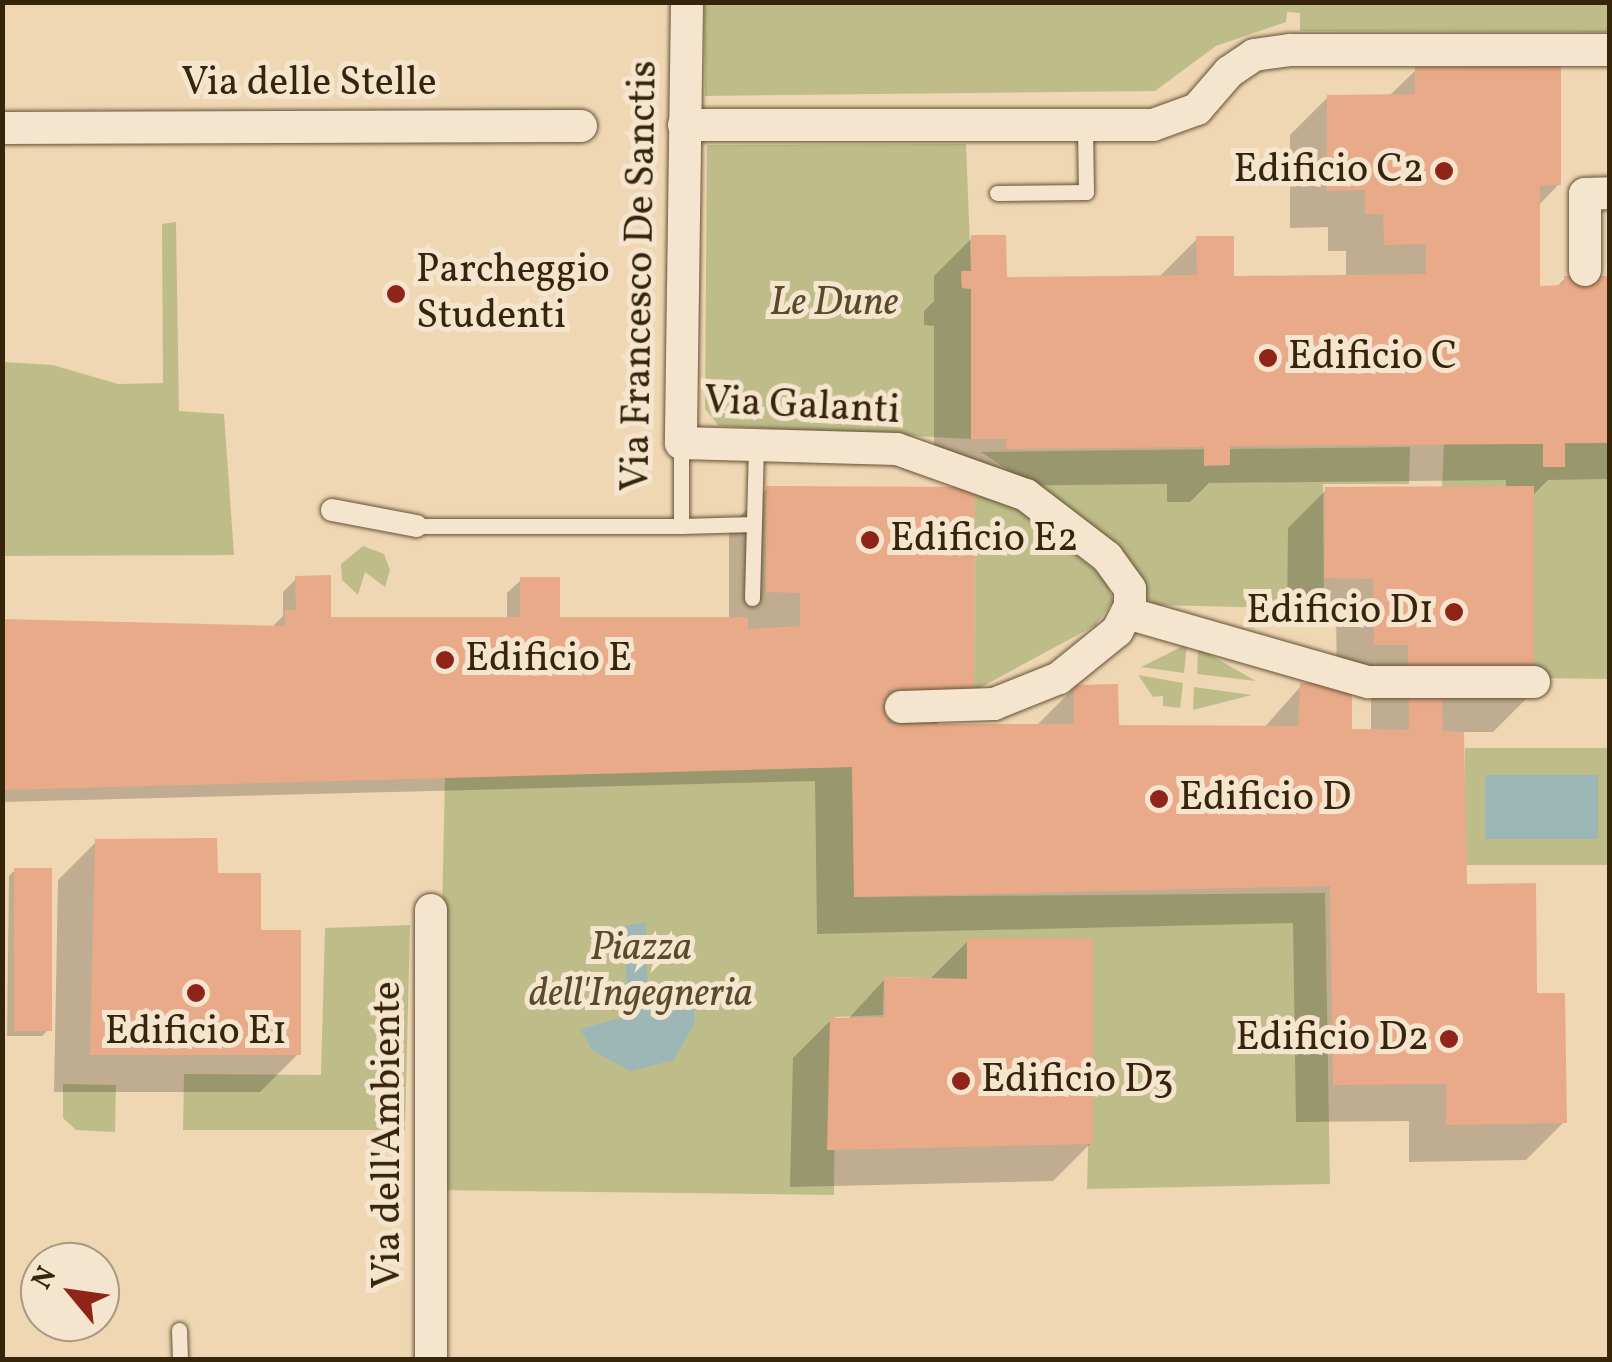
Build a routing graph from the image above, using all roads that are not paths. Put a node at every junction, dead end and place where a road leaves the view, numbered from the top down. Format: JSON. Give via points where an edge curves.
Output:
{"nodes":[{"id":1,"x":687,"y":2,"type":"edge"},
{"id":2,"x":1610,"y":50,"type":"edge"},
{"id":3,"x":684,"y":125,"type":"junction"},
{"id":4,"x":581,"y":126,"type":"dead end"},
{"id":5,"x":2,"y":128,"type":"edge"},
{"id":6,"x":1085,"y":128,"type":"junction"},
{"id":7,"x":998,"y":193,"type":"dead end"},
{"id":8,"x":1610,"y":194,"type":"edge"},
{"id":9,"x":1584,"y":270,"type":"dead end"},
{"id":10,"x":680,"y":443,"type":"junction"},
{"id":11,"x":756,"y":444,"type":"junction"},
{"id":12,"x":332,"y":510,"type":"dead end"},
{"id":13,"x":754,"y":524,"type":"junction"},
{"id":14,"x":417,"y":526,"type":"joint"},
{"id":15,"x":681,"y":526,"type":"junction"},
{"id":16,"x":752,"y":598,"type":"dead end"},
{"id":17,"x":1127,"y":614,"type":"junction"},
{"id":18,"x":1534,"y":682,"type":"dead end"},
{"id":19,"x":901,"y":707,"type":"dead end"},
{"id":20,"x":431,"y":910,"type":"dead end"},
{"id":21,"x":179,"y":1330,"type":"dead end"},
{"id":22,"x":180,"y":1360,"type":"edge"},
{"id":23,"x":431,"y":1360,"type":"edge"}],
"edges":[{"from":1,"to":3,"type":"street","name":"Via Francesco De Sanctis"},
{"from":2,"to":6,"type":"street","via":[[1272,52],[1228,72],[1196,110],[1154,126]]},
{"from":3,"to":6,"type":"street"},
{"from":3,"to":10,"type":"street","name":"Via Francesco De Sanctis"},
{"from":4,"to":5,"type":"street","name":"Via delle Stelle"},
{"from":6,"to":7,"type":"lane","via":[[1086,192]]},
{"from":8,"to":9,"type":"street","via":[[1585,194]]},
{"from":10,"to":11,"type":"street","name":"Via Galanti"},
{"from":10,"to":15,"type":"lane","name":"Via Francesco De Sanctis"},
{"from":11,"to":13,"type":"lane"},
{"from":11,"to":17,"type":"street","name":"Via Galanti","via":[[897,449],[1026,495],[1107,557],[1130,589]]},
{"from":12,"to":14,"type":"street"},
{"from":13,"to":15,"type":"lane"},
{"from":13,"to":16,"type":"lane"},
{"from":14,"to":15,"type":"lane","name":"Via Francesco De Sanctis"},
{"from":17,"to":18,"type":"street","via":[[1368,682]]},
{"from":17,"to":19,"type":"street","via":[[1095,652],[1029,692],[994,704]]},
{"from":20,"to":23,"type":"street","name":"Via dell'Ambiente"},
{"from":21,"to":22,"type":"lane"}]}
